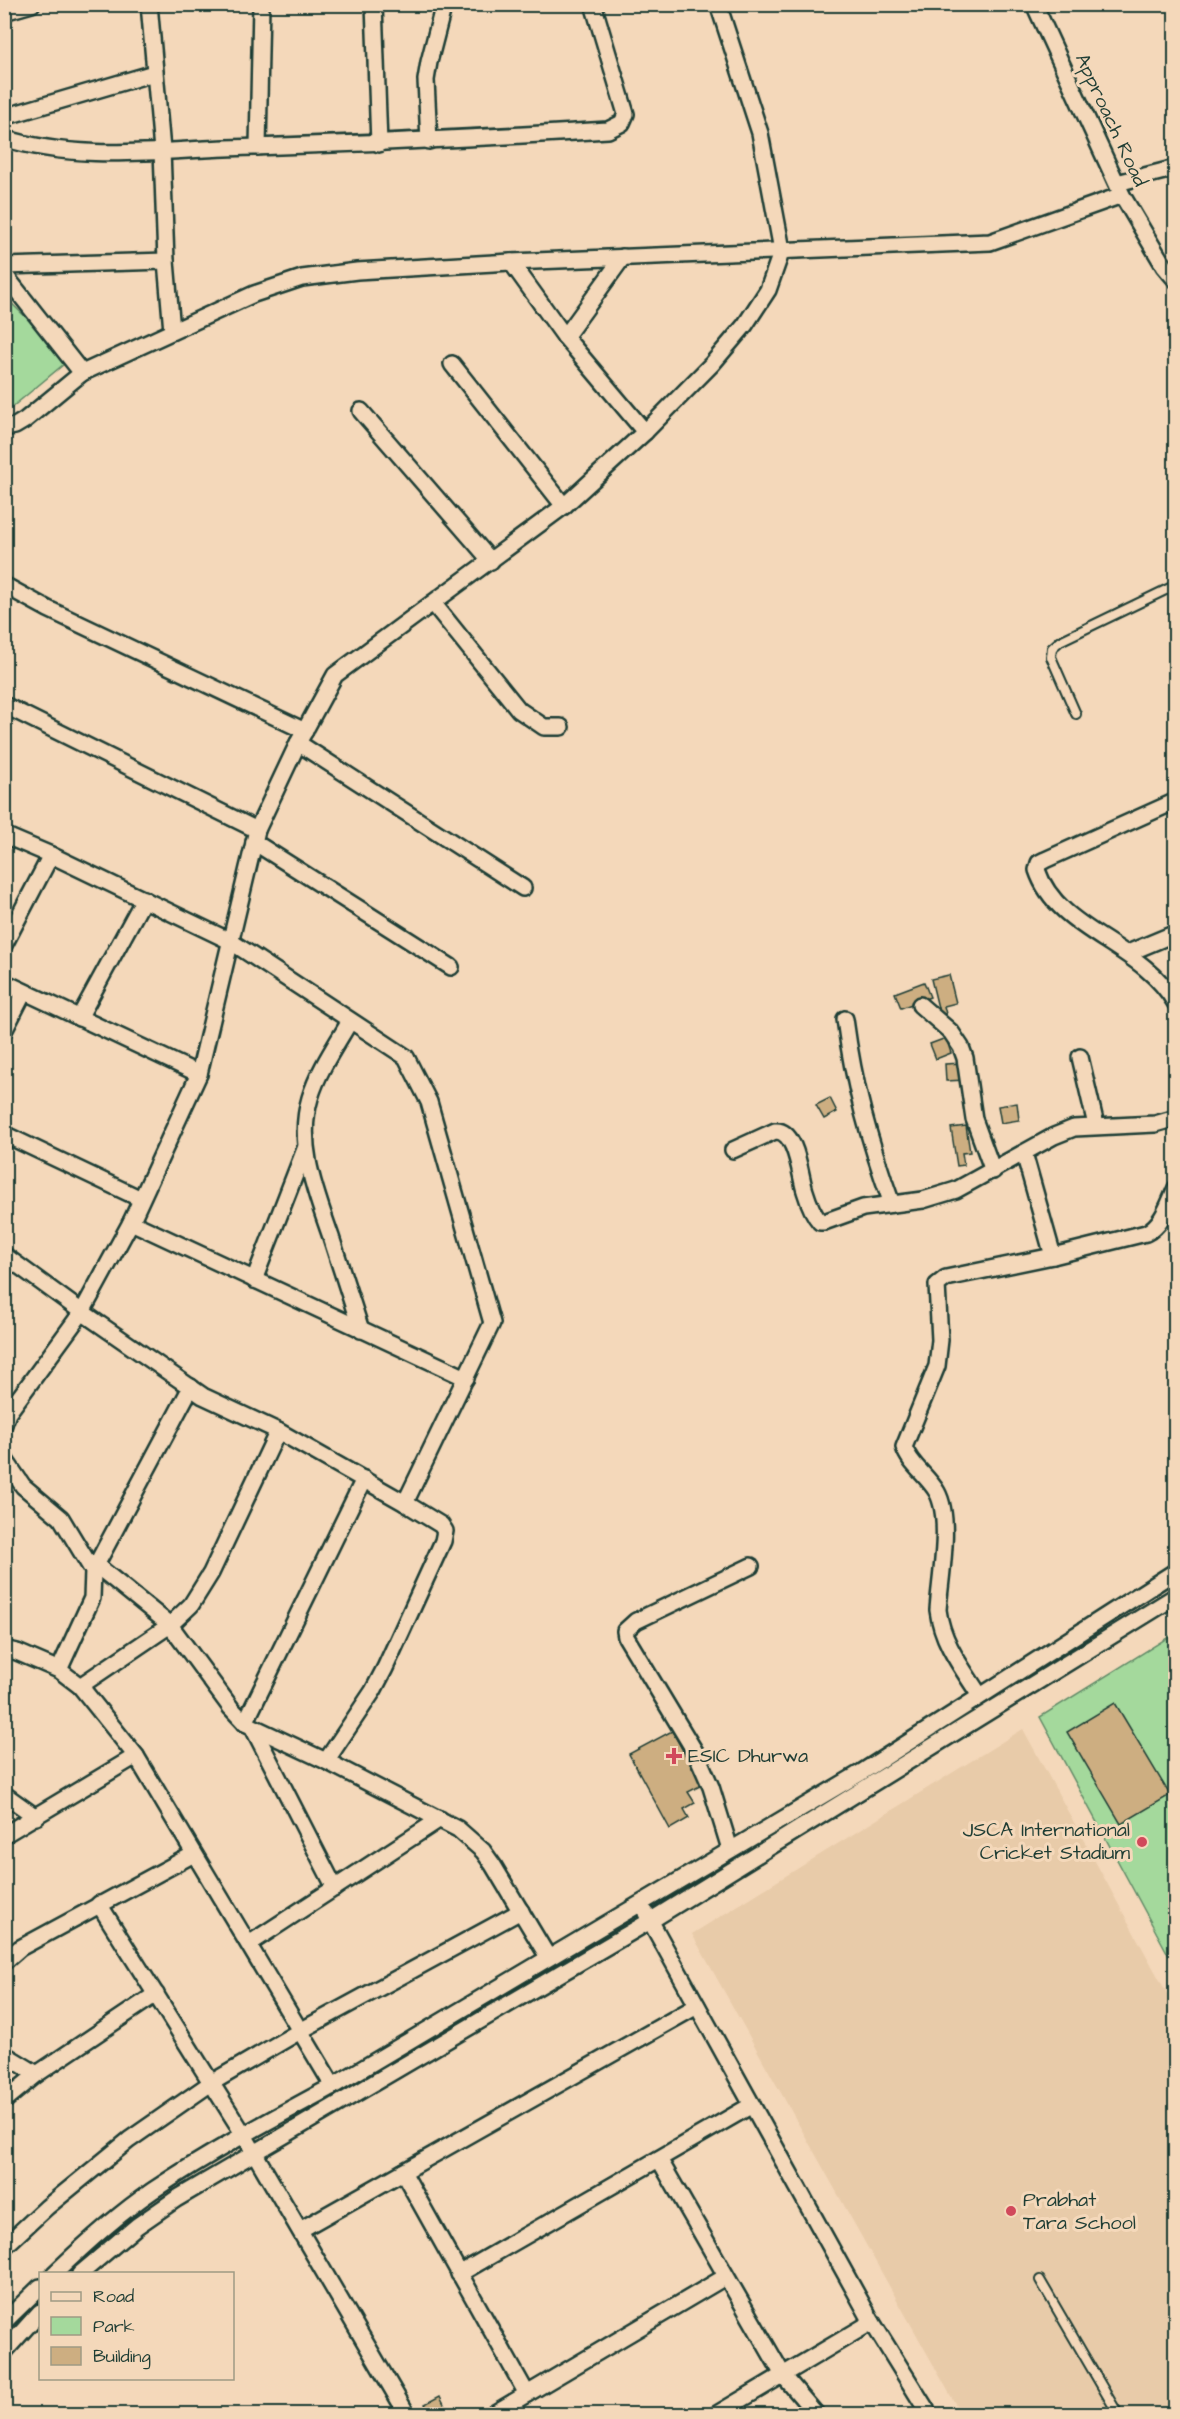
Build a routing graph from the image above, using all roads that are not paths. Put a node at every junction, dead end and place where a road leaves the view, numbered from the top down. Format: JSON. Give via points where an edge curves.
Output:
{"nodes":[{"id":1,"x":32,"y":4,"type":"edge"},
{"id":2,"x":149,"y":4,"type":"edge"},
{"id":3,"x":261,"y":4,"type":"edge"},
{"id":4,"x":374,"y":4,"type":"edge"},
{"id":5,"x":444,"y":4,"type":"edge"},
{"id":6,"x":593,"y":4,"type":"edge"},
{"id":7,"x":718,"y":4,"type":"edge"},
{"id":8,"x":1034,"y":4,"type":"edge"},
{"id":9,"x":4,"y":12,"type":"edge"},
{"id":10,"x":154,"y":73,"type":"junction"},
{"id":11,"x":4,"y":117,"type":"edge"},
{"id":12,"x":4,"y":138,"type":"edge"},
{"id":13,"x":429,"y":141,"type":"junction"},
{"id":14,"x":379,"y":144,"type":"junction"},
{"id":15,"x":258,"y":147,"type":"junction"},
{"id":16,"x":162,"y":150,"type":"junction"},
{"id":17,"x":1176,"y":168,"type":"edge"},
{"id":18,"x":1119,"y":189,"type":"junction"},
{"id":19,"x":782,"y":250,"type":"junction"},
{"id":20,"x":623,"y":257,"type":"junction"},
{"id":21,"x":166,"y":261,"type":"junction"},
{"id":22,"x":511,"y":262,"type":"junction"},
{"id":23,"x":4,"y":266,"type":"edge"},
{"id":24,"x":4,"y":274,"type":"edge"},
{"id":25,"x":1176,"y":280,"type":"edge"},
{"id":26,"x":172,"y":331,"type":"junction"},
{"id":27,"x":565,"y":337,"type":"junction"},
{"id":28,"x":452,"y":364,"type":"dead end"},
{"id":29,"x":82,"y":373,"type":"junction"},
{"id":30,"x":361,"y":411,"type":"dead end"},
{"id":31,"x":4,"y":428,"type":"edge"},
{"id":32,"x":645,"y":432,"type":"junction"},
{"id":33,"x":564,"y":506,"type":"junction"},
{"id":34,"x":491,"y":561,"type":"junction"},
{"id":35,"x":4,"y":585,"type":"edge"},
{"id":36,"x":1176,"y":585,"type":"edge"},
{"id":37,"x":433,"y":603,"type":"junction"},
{"id":38,"x":4,"y":705,"type":"edge"},
{"id":39,"x":1076,"y":714,"type":"dead end"},
{"id":40,"x":561,"y":728,"type":"dead end"},
{"id":41,"x":302,"y":737,"type":"junction"},
{"id":42,"x":1176,"y":801,"type":"edge"},
{"id":43,"x":4,"y":835,"type":"edge"},
{"id":44,"x":256,"y":836,"type":"junction"},
{"id":45,"x":51,"y":855,"type":"junction"},
{"id":46,"x":522,"y":888,"type":"dead end"},
{"id":47,"x":144,"y":899,"type":"junction"},
{"id":48,"x":1176,"y":933,"type":"edge"},
{"id":49,"x":230,"y":941,"type":"junction"},
{"id":50,"x":4,"y":945,"type":"edge"},
{"id":51,"x":1128,"y":953,"type":"junction"},
{"id":52,"x":451,"y":967,"type":"dead end"},
{"id":53,"x":4,"y":982,"type":"edge"},
{"id":54,"x":24,"y":992,"type":"junction"},
{"id":55,"x":1176,"y":1004,"type":"edge"},
{"id":56,"x":920,"y":1005,"type":"dead end"},
{"id":57,"x":79,"y":1018,"type":"junction"},
{"id":58,"x":845,"y":1019,"type":"dead end"},
{"id":59,"x":350,"y":1020,"type":"junction"},
{"id":60,"x":4,"y":1031,"type":"edge"},
{"id":61,"x":1080,"y":1057,"type":"dead end"},
{"id":62,"x":199,"y":1074,"type":"junction"},
{"id":63,"x":1176,"y":1118,"type":"edge"},
{"id":64,"x":1096,"y":1125,"type":"junction"},
{"id":65,"x":4,"y":1134,"type":"edge"},
{"id":66,"x":306,"y":1146,"type":"junction"},
{"id":67,"x":733,"y":1150,"type":"dead end"},
{"id":68,"x":1024,"y":1153,"type":"junction"},
{"id":69,"x":993,"y":1171,"type":"junction"},
{"id":70,"x":1176,"y":1188,"type":"edge"},
{"id":71,"x":141,"y":1199,"type":"junction"},
{"id":72,"x":892,"y":1204,"type":"junction"},
{"id":73,"x":131,"y":1222,"type":"junction"},
{"id":74,"x":4,"y":1255,"type":"edge"},
{"id":75,"x":1053,"y":1256,"type":"junction"},
{"id":76,"x":254,"y":1280,"type":"junction"},
{"id":77,"x":82,"y":1312,"type":"junction"},
{"id":78,"x":361,"y":1330,"type":"junction"},
{"id":79,"x":466,"y":1378,"type":"junction"},
{"id":80,"x":190,"y":1387,"type":"junction"},
{"id":81,"x":4,"y":1425,"type":"edge"},
{"id":82,"x":278,"y":1431,"type":"junction"},
{"id":83,"x":4,"y":1458,"type":"edge"},
{"id":84,"x":364,"y":1479,"type":"junction"},
{"id":85,"x":405,"y":1503,"type":"junction"},
{"id":86,"x":751,"y":1566,"type":"dead end"},
{"id":87,"x":95,"y":1568,"type":"junction"},
{"id":88,"x":1176,"y":1571,"type":"edge"},
{"id":89,"x":1176,"y":1596,"type":"edge"},
{"id":90,"x":170,"y":1625,"type":"junction"},
{"id":91,"x":4,"y":1649,"type":"edge"},
{"id":92,"x":59,"y":1670,"type":"junction"},
{"id":93,"x":80,"y":1686,"type":"junction"},
{"id":94,"x":980,"y":1696,"type":"junction"},
{"id":95,"x":249,"y":1726,"type":"junction"},
{"id":96,"x":136,"y":1756,"type":"junction"},
{"id":97,"x":326,"y":1761,"type":"junction"},
{"id":98,"x":4,"y":1794,"type":"edge"},
{"id":99,"x":36,"y":1816,"type":"junction"},
{"id":100,"x":441,"y":1819,"type":"junction"},
{"id":101,"x":4,"y":1835,"type":"edge"},
{"id":102,"x":730,"y":1849,"type":"junction"},
{"id":103,"x":194,"y":1854,"type":"junction"},
{"id":104,"x":335,"y":1887,"type":"junction"},
{"id":105,"x":640,"y":1903,"type":"junction"},
{"id":106,"x":99,"y":1904,"type":"junction"},
{"id":107,"x":520,"y":1911,"type":"junction"},
{"id":108,"x":650,"y":1921,"type":"junction"},
{"id":109,"x":249,"y":1944,"type":"junction"},
{"id":110,"x":548,"y":1957,"type":"junction"},
{"id":111,"x":4,"y":1962,"type":"edge"},
{"id":112,"x":156,"y":1994,"type":"junction"},
{"id":113,"x":697,"y":2006,"type":"junction"},
{"id":114,"x":300,"y":2031,"type":"junction"},
{"id":115,"x":4,"y":2054,"type":"edge"},
{"id":116,"x":37,"y":2074,"type":"junction"},
{"id":117,"x":212,"y":2083,"type":"junction"},
{"id":118,"x":333,"y":2086,"type":"junction"},
{"id":119,"x":4,"y":2100,"type":"edge"},
{"id":120,"x":752,"y":2105,"type":"junction"},
{"id":121,"x":244,"y":2135,"type":"junction"},
{"id":122,"x":255,"y":2154,"type":"junction"},
{"id":123,"x":659,"y":2159,"type":"junction"},
{"id":124,"x":403,"y":2172,"type":"junction"},
{"id":125,"x":300,"y":2230,"type":"junction"},
{"id":126,"x":4,"y":2247,"type":"edge"},
{"id":127,"x":56,"y":2272,"type":"edge"},
{"id":128,"x":82,"y":2272,"type":"edge"},
{"id":129,"x":459,"y":2274,"type":"junction"},
{"id":130,"x":725,"y":2277,"type":"junction"},
{"id":131,"x":1040,"y":2280,"type":"dead end"},
{"id":132,"x":39,"y":2288,"type":"edge"},
{"id":133,"x":39,"y":2313,"type":"edge"},
{"id":134,"x":6,"y":2318,"type":"edge"},
{"id":135,"x":872,"y":2322,"type":"junction"},
{"id":136,"x":4,"y":2352,"type":"edge"},
{"id":137,"x":783,"y":2375,"type":"junction"},
{"id":138,"x":527,"y":2394,"type":"junction"},
{"id":139,"x":407,"y":2415,"type":"edge"},
{"id":140,"x":493,"y":2415,"type":"edge"},
{"id":141,"x":717,"y":2415,"type":"edge"},
{"id":142,"x":816,"y":2415,"type":"edge"},
{"id":143,"x":929,"y":2415,"type":"edge"},
{"id":144,"x":1118,"y":2415,"type":"edge"}],
"edges":[{"from":1,"to":9,"type":"street"},
{"from":2,"to":10,"type":"street"},
{"from":3,"to":15,"type":"street"},
{"from":4,"to":14,"type":"street"},
{"from":5,"to":13,"type":"street","via":[[426,80]]},
{"from":6,"to":13,"type":"street","via":[[626,114],[622,123],[608,130]]},
{"from":7,"to":19,"type":"street","via":[[760,133]]},
{"from":8,"to":18,"type":"street","name":"Approach Road"},
{"from":10,"to":11,"type":"street"},
{"from":10,"to":16,"type":"street"},
{"from":12,"to":16,"type":"street","via":[[26,145],[106,154]]},
{"from":13,"to":14,"type":"street"},
{"from":14,"to":15,"type":"street"},
{"from":15,"to":16,"type":"street"},
{"from":16,"to":21,"type":"street"},
{"from":17,"to":18,"type":"street"},
{"from":18,"to":19,"type":"street","via":[[990,242]]},
{"from":18,"to":25,"type":"street","name":"Approach Road","via":[[1164,267]]},
{"from":19,"to":20,"type":"street"},
{"from":19,"to":32,"type":"street","via":[[768,290],[745,325]]},
{"from":20,"to":22,"type":"street"},
{"from":20,"to":27,"type":"street"},
{"from":21,"to":23,"type":"street"},
{"from":21,"to":26,"type":"street"},
{"from":22,"to":26,"type":"street","via":[[302,278],[254,294]]},
{"from":22,"to":27,"type":"street"},
{"from":24,"to":29,"type":"street"},
{"from":26,"to":29,"type":"street"},
{"from":27,"to":32,"type":"street"},
{"from":28,"to":33,"type":"street"},
{"from":29,"to":31,"type":"street","via":[[26,420]]},
{"from":30,"to":34,"type":"street"},
{"from":32,"to":33,"type":"street"},
{"from":33,"to":34,"type":"street"},
{"from":34,"to":37,"type":"street"},
{"from":35,"to":41,"type":"street"},
{"from":36,"to":39,"type":"lane","via":[[1052,648],[1051,657]]},
{"from":37,"to":40,"type":"street","via":[[519,711],[544,728]]},
{"from":37,"to":41,"type":"street","via":[[335,675]]},
{"from":38,"to":44,"type":"street"},
{"from":41,"to":44,"type":"street"},
{"from":41,"to":46,"type":"street"},
{"from":42,"to":51,"type":"street","via":[[1038,866],[1038,873],[1060,908]]},
{"from":43,"to":45,"type":"street"},
{"from":44,"to":49,"type":"street"},
{"from":44,"to":52,"type":"street"},
{"from":45,"to":47,"type":"street"},
{"from":45,"to":50,"type":"street"},
{"from":47,"to":49,"type":"street"},
{"from":47,"to":57,"type":"street"},
{"from":48,"to":51,"type":"street"},
{"from":49,"to":59,"type":"street"},
{"from":49,"to":62,"type":"street"},
{"from":51,"to":55,"type":"street","via":[[1152,974]]},
{"from":53,"to":54,"type":"street"},
{"from":54,"to":57,"type":"street"},
{"from":54,"to":60,"type":"street"},
{"from":56,"to":69,"type":"street","via":[[962,1047],[974,1119]]},
{"from":57,"to":62,"type":"street"},
{"from":58,"to":72,"type":"street","via":[[856,1091]]},
{"from":59,"to":66,"type":"street","via":[[309,1099]]},
{"from":59,"to":79,"type":"street","via":[[406,1057],[429,1102],[492,1323]]},
{"from":61,"to":64,"type":"street"},
{"from":62,"to":71,"type":"street"},
{"from":63,"to":64,"type":"street","via":[[1155,1124]]},
{"from":64,"to":68,"type":"street","via":[[1065,1131]]},
{"from":65,"to":71,"type":"street"},
{"from":66,"to":76,"type":"street"},
{"from":66,"to":78,"type":"street","via":[[310,1174]]},
{"from":67,"to":72,"type":"street","via":[[775,1131],[782,1132],[799,1160],[804,1189],[819,1222],[862,1208]]},
{"from":68,"to":69,"type":"street"},
{"from":68,"to":75,"type":"street"},
{"from":69,"to":72,"type":"street","via":[[956,1190]]},
{"from":70,"to":75,"type":"street","via":[[1162,1220],[1152,1230]]},
{"from":71,"to":73,"type":"street"},
{"from":73,"to":76,"type":"street"},
{"from":73,"to":77,"type":"street"},
{"from":74,"to":77,"type":"street"},
{"from":75,"to":94,"type":"street","via":[[939,1282],[937,1365],[905,1442],[906,1452],[937,1492],[945,1512],[939,1624]]},
{"from":76,"to":78,"type":"street"},
{"from":77,"to":80,"type":"street"},
{"from":77,"to":81,"type":"street","via":[[8,1413]]},
{"from":78,"to":79,"type":"street"},
{"from":79,"to":85,"type":"street"},
{"from":80,"to":82,"type":"street"},
{"from":80,"to":87,"type":"street"},
{"from":82,"to":84,"type":"street"},
{"from":82,"to":90,"type":"street","via":[[204,1587]]},
{"from":83,"to":87,"type":"street","via":[[23,1486],[61,1518]]},
{"from":84,"to":85,"type":"street"},
{"from":84,"to":95,"type":"street"},
{"from":85,"to":97,"type":"street","via":[[441,1525],[445,1531],[443,1541],[381,1675]]},
{"from":86,"to":102,"type":"street","via":[[636,1621],[626,1631],[701,1764]]},
{"from":87,"to":90,"type":"street"},
{"from":87,"to":92,"type":"street","via":[[92,1598]]},
{"from":88,"to":94,"type":"street"},
{"from":89,"to":108,"type":"street"},
{"from":90,"to":93,"type":"street"},
{"from":90,"to":95,"type":"street","via":[[231,1708]]},
{"from":91,"to":92,"type":"street"},
{"from":92,"to":93,"type":"street"},
{"from":93,"to":96,"type":"street"},
{"from":94,"to":102,"type":"street","via":[[862,1772]]},
{"from":95,"to":97,"type":"street"},
{"from":95,"to":104,"type":"street"},
{"from":96,"to":99,"type":"street"},
{"from":96,"to":103,"type":"street"},
{"from":97,"to":100,"type":"street"},
{"from":98,"to":99,"type":"street"},
{"from":99,"to":101,"type":"street"},
{"from":100,"to":104,"type":"street"},
{"from":100,"to":107,"type":"street","via":[[483,1851]]},
{"from":102,"to":105,"type":"street"},
{"from":103,"to":106,"type":"street"},
{"from":103,"to":109,"type":"street"},
{"from":104,"to":109,"type":"street"},
{"from":105,"to":108,"type":"street"},
{"from":105,"to":110,"type":"street"},
{"from":106,"to":111,"type":"street","via":[[20,1948]]},
{"from":106,"to":112,"type":"street"},
{"from":107,"to":110,"type":"street"},
{"from":107,"to":114,"type":"street"},
{"from":108,"to":113,"type":"street"},
{"from":108,"to":122,"type":"street"},
{"from":109,"to":114,"type":"street"},
{"from":110,"to":118,"type":"street"},
{"from":112,"to":116,"type":"street"},
{"from":112,"to":117,"type":"street"},
{"from":113,"to":120,"type":"street"},
{"from":113,"to":124,"type":"street"},
{"from":114,"to":117,"type":"street"},
{"from":114,"to":118,"type":"street"},
{"from":115,"to":116,"type":"street"},
{"from":116,"to":119,"type":"street"},
{"from":117,"to":121,"type":"street"},
{"from":117,"to":126,"type":"street","via":[[129,2140]]},
{"from":118,"to":121,"type":"street"},
{"from":120,"to":123,"type":"street"},
{"from":120,"to":135,"type":"street"},
{"from":121,"to":122,"type":"street"},
{"from":121,"to":127,"type":"street","via":[[151,2192]]},
{"from":122,"to":125,"type":"street"},
{"from":122,"to":128,"type":"street","via":[[176,2199]]},
{"from":123,"to":129,"type":"street"},
{"from":123,"to":130,"type":"street"},
{"from":124,"to":125,"type":"street"},
{"from":124,"to":129,"type":"street"},
{"from":125,"to":139,"type":"street"},
{"from":129,"to":138,"type":"street"},
{"from":130,"to":137,"type":"street"},
{"from":130,"to":138,"type":"street"},
{"from":131,"to":144,"type":"lane"},
{"from":132,"to":134,"type":"street"},
{"from":133,"to":136,"type":"street"},
{"from":135,"to":137,"type":"street"},
{"from":135,"to":143,"type":"street"},
{"from":137,"to":141,"type":"street"},
{"from":137,"to":142,"type":"street"},
{"from":138,"to":140,"type":"street"}]}
